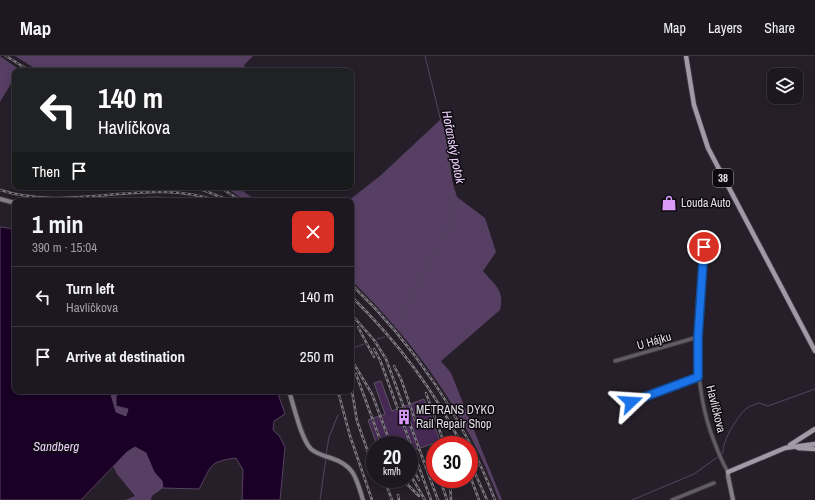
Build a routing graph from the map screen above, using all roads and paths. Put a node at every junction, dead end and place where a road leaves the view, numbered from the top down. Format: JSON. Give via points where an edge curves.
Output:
{"nodes":[{"id":1,"x":686,"y":56,"type":"edge"},
{"id":2,"x":0,"y":199,"type":"edge"},
{"id":3,"x":12,"y":202,"type":"edge"},
{"id":4,"x":704,"y":247,"type":"dead end"},
{"id":5,"x":698,"y":337,"type":"junction"},
{"id":6,"x":815,"y":352,"type":"edge"},
{"id":7,"x":615,"y":361,"type":"dead end"},
{"id":8,"x":698,"y":377,"type":"junction"},
{"id":9,"x":290,"y":394,"type":"edge"},
{"id":10,"x":631,"y":402,"type":"dead end"},
{"id":11,"x":815,"y":429,"type":"edge"},
{"id":12,"x":815,"y":444,"type":"edge"},
{"id":13,"x":785,"y":448,"type":"junction"},
{"id":14,"x":815,"y":449,"type":"edge"},
{"id":15,"x":728,"y":472,"type":"junction"},
{"id":16,"x":714,"y":483,"type":"dead end"},
{"id":17,"x":363,"y":500,"type":"edge"},
{"id":18,"x":672,"y":500,"type":"edge"},
{"id":19,"x":733,"y":500,"type":"edge"}],
"edges":[{"from":1,"to":6,"type":"main road","number":"38","via":[[692,100],[708,148]]},
{"from":2,"to":3,"type":"street"},
{"from":4,"to":5,"type":"street","name":"Havlíčkova"},
{"from":5,"to":7,"type":"street","name":"U Hájku"},
{"from":5,"to":8,"type":"street","name":"Havlíčkova"},
{"from":8,"to":10,"type":"street"},
{"from":8,"to":15,"type":"street","name":"Havlíčkova","via":[[702,404]]},
{"from":9,"to":17,"type":"street","via":[[310,448],[345,464],[353,472]]},
{"from":11,"to":13,"type":"main road"},
{"from":12,"to":13,"type":"main road"},
{"from":13,"to":14,"type":"main road"},
{"from":13,"to":15,"type":"main road"},
{"from":15,"to":19,"type":"street","name":"Havlíčkova"},
{"from":16,"to":18,"type":"street"}]}
